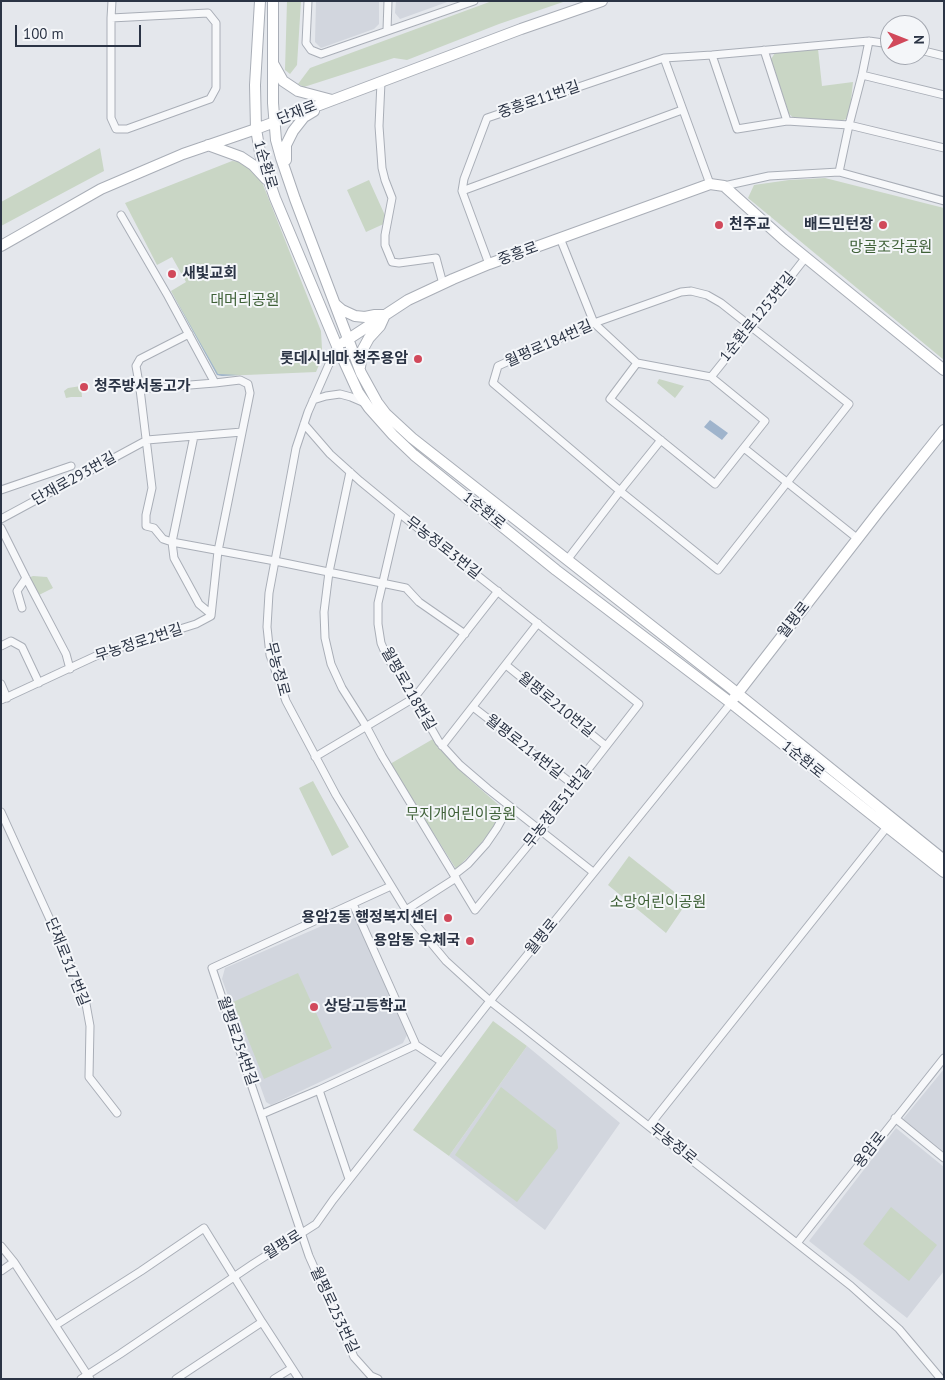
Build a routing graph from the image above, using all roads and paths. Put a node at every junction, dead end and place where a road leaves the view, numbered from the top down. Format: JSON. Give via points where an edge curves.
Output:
{"nodes":[{"id":1,"x":112,"y":1,"type":"edge"},
{"id":2,"x":260,"y":1,"type":"edge"},
{"id":3,"x":273,"y":1,"type":"edge"},
{"id":4,"x":308,"y":1,"type":"edge"},
{"id":5,"x":388,"y":1,"type":"edge"},
{"id":6,"x":474,"y":1,"type":"edge"},
{"id":7,"x":602,"y":1,"type":"edge"},
{"id":8,"x":111,"y":18,"type":"junction"},
{"id":9,"x":387,"y":30,"type":"junction"},
{"id":10,"x":868,"y":41,"type":"junction"},
{"id":11,"x":880,"y":43,"type":"edge"},
{"id":12,"x":764,"y":50,"type":"junction"},
{"id":13,"x":930,"y":52,"type":"edge"},
{"id":14,"x":712,"y":55,"type":"junction"},
{"id":15,"x":944,"y":56,"type":"edge"},
{"id":16,"x":664,"y":58,"type":"junction"},
{"id":17,"x":273,"y":65,"type":"junction"},
{"id":18,"x":862,"y":74,"type":"junction"},
{"id":19,"x":381,"y":82,"type":"junction"},
{"id":20,"x":944,"y":95,"type":"edge"},
{"id":21,"x":332,"y":100,"type":"junction"},
{"id":22,"x":682,"y":110,"type":"junction"},
{"id":23,"x":787,"y":121,"type":"junction"},
{"id":24,"x":275,"y":122,"type":"junction"},
{"id":25,"x":849,"y":125,"type":"junction"},
{"id":26,"x":256,"y":129,"type":"junction"},
{"id":27,"x":208,"y":145,"type":"junction"},
{"id":28,"x":944,"y":148,"type":"edge"},
{"id":29,"x":839,"y":172,"type":"junction"},
{"id":30,"x":286,"y":173,"type":"junction"},
{"id":31,"x":270,"y":183,"type":"junction"},
{"id":32,"x":710,"y":184,"type":"junction"},
{"id":33,"x":724,"y":186,"type":"junction"},
{"id":34,"x":462,"y":191,"type":"junction"},
{"id":35,"x":944,"y":200,"type":"edge"},
{"id":36,"x":121,"y":214,"type":"dead end"},
{"id":37,"x":560,"y":238,"type":"junction"},
{"id":38,"x":1,"y":246,"type":"edge"},
{"id":39,"x":806,"y":257,"type":"junction"},
{"id":40,"x":488,"y":264,"type":"junction"},
{"id":41,"x":443,"y":284,"type":"junction"},
{"id":42,"x":335,"y":304,"type":"junction"},
{"id":43,"x":385,"y":315,"type":"junction"},
{"id":44,"x":594,"y":324,"type":"junction"},
{"id":45,"x":752,"y":326,"type":"junction"},
{"id":46,"x":189,"y":334,"type":"junction"},
{"id":47,"x":348,"y":339,"type":"junction"},
{"id":48,"x":337,"y":346,"type":"junction"},
{"id":49,"x":637,"y":363,"type":"junction"},
{"id":50,"x":944,"y":370,"type":"edge"},
{"id":51,"x":361,"y":373,"type":"junction"},
{"id":52,"x":711,"y":376,"type":"junction"},
{"id":53,"x":215,"y":383,"type":"junction"},
{"id":54,"x":140,"y":389,"type":"junction"},
{"id":55,"x":313,"y":400,"type":"junction"},
{"id":56,"x":366,"y":403,"type":"junction"},
{"id":57,"x":304,"y":424,"type":"junction"},
{"id":58,"x":944,"y":430,"type":"edge"},
{"id":59,"x":242,"y":432,"type":"junction"},
{"id":60,"x":194,"y":436,"type":"junction"},
{"id":61,"x":146,"y":440,"type":"junction"},
{"id":62,"x":661,"y":440,"type":"junction"},
{"id":63,"x":744,"y":448,"type":"junction"},
{"id":64,"x":71,"y":466,"type":"dead end"},
{"id":65,"x":350,"y":472,"type":"junction"},
{"id":66,"x":787,"y":482,"type":"junction"},
{"id":67,"x":1,"y":490,"type":"edge"},
{"id":68,"x":620,"y":491,"type":"junction"},
{"id":69,"x":399,"y":513,"type":"junction"},
{"id":70,"x":1,"y":519,"type":"edge"},
{"id":71,"x":1,"y":528,"type":"edge"},
{"id":72,"x":858,"y":539,"type":"junction"},
{"id":73,"x":172,"y":542,"type":"junction"},
{"id":74,"x":218,"y":550,"type":"junction"},
{"id":75,"x":567,"y":560,"type":"junction"},
{"id":76,"x":275,"y":561,"type":"junction"},
{"id":77,"x":329,"y":572,"type":"junction"},
{"id":78,"x":26,"y":578,"type":"junction"},
{"id":79,"x":383,"y":583,"type":"junction"},
{"id":80,"x":498,"y":591,"type":"junction"},
{"id":81,"x":22,"y":608,"type":"dead end"},
{"id":82,"x":211,"y":614,"type":"junction"},
{"id":83,"x":538,"y":623,"type":"junction"},
{"id":84,"x":465,"y":634,"type":"junction"},
{"id":85,"x":1,"y":646,"type":"edge"},
{"id":86,"x":506,"y":665,"type":"junction"},
{"id":87,"x":70,"y":669,"type":"junction"},
{"id":88,"x":39,"y":683,"type":"junction"},
{"id":89,"x":1,"y":684,"type":"edge"},
{"id":90,"x":738,"y":694,"type":"junction"},
{"id":91,"x":414,"y":698,"type":"junction"},
{"id":92,"x":4,"y":699,"type":"edge"},
{"id":93,"x":731,"y":702,"type":"junction"},
{"id":94,"x":639,"y":704,"type":"joint"},
{"id":95,"x":473,"y":708,"type":"junction"},
{"id":96,"x":366,"y":726,"type":"junction"},
{"id":97,"x":442,"y":746,"type":"junction"},
{"id":98,"x":606,"y":746,"type":"junction"},
{"id":99,"x":315,"y":757,"type":"junction"},
{"id":100,"x":575,"y":786,"type":"junction"},
{"id":101,"x":509,"y":806,"type":"junction"},
{"id":102,"x":1,"y":812,"type":"edge"},
{"id":103,"x":887,"y":827,"type":"junction"},
{"id":104,"x":540,"y":831,"type":"junction"},
{"id":105,"x":944,"y":860,"type":"edge"},
{"id":106,"x":593,"y":872,"type":"junction"},
{"id":107,"x":944,"y":872,"type":"edge"},
{"id":108,"x":455,"y":877,"type":"junction"},
{"id":109,"x":391,"y":886,"type":"junction"},
{"id":110,"x":353,"y":904,"type":"junction"},
{"id":111,"x":406,"y":910,"type":"junction"},
{"id":112,"x":490,"y":1000,"type":"junction"},
{"id":113,"x":416,"y":1045,"type":"junction"},
{"id":114,"x":944,"y":1058,"type":"edge"},
{"id":115,"x":442,"y":1062,"type":"junction"},
{"id":116,"x":319,"y":1090,"type":"junction"},
{"id":117,"x":117,"y":1113,"type":"dead end"},
{"id":118,"x":262,"y":1114,"type":"junction"},
{"id":119,"x":895,"y":1118,"type":"junction"},
{"id":120,"x":649,"y":1126,"type":"junction"},
{"id":121,"x":944,"y":1158,"type":"edge"},
{"id":122,"x":349,"y":1180,"type":"junction"},
{"id":123,"x":302,"y":1233,"type":"junction"},
{"id":124,"x":797,"y":1243,"type":"junction"},
{"id":125,"x":1,"y":1246,"type":"edge"},
{"id":126,"x":14,"y":1262,"type":"junction"},
{"id":127,"x":1,"y":1271,"type":"edge"},
{"id":128,"x":234,"y":1276,"type":"junction"},
{"id":129,"x":262,"y":1322,"type":"junction"},
{"id":130,"x":56,"y":1325,"type":"junction"},
{"id":131,"x":292,"y":1368,"type":"junction"},
{"id":132,"x":86,"y":1377,"type":"edge"},
{"id":133,"x":176,"y":1379,"type":"edge"},
{"id":134,"x":274,"y":1379,"type":"edge"},
{"id":135,"x":299,"y":1379,"type":"edge"},
{"id":136,"x":378,"y":1379,"type":"edge"},
{"id":137,"x":941,"y":1379,"type":"edge"}],
"edges":[{"from":1,"to":8,"type":"street"},
{"from":2,"to":26,"type":"street","name":"1순환로"},
{"from":3,"to":17,"type":"street","name":"1순환로"},
{"from":4,"to":9,"type":"street","via":[[306,42],[311,50],[320,54]]},
{"from":5,"to":9,"type":"street"},
{"from":6,"to":9,"type":"street"},
{"from":7,"to":19,"type":"street","name":"단재로"},
{"from":8,"to":8,"type":"street","via":[[111,118],[116,129],[127,129],[210,99],[216,88],[216,23],[208,13]]},
{"from":10,"to":11,"type":"street"},
{"from":10,"to":12,"type":"street"},
{"from":10,"to":18,"type":"street"},
{"from":12,"to":14,"type":"street"},
{"from":12,"to":23,"type":"street"},
{"from":13,"to":15,"type":"street"},
{"from":14,"to":16,"type":"street"},
{"from":14,"to":23,"type":"street","via":[[737,129]]},
{"from":16,"to":22,"type":"street"},
{"from":16,"to":34,"type":"street","name":"중흥로11번길","via":[[487,118]]},
{"from":17,"to":21,"type":"street","via":[[283,81],[298,91]]},
{"from":17,"to":24,"type":"street","name":"1순환로"},
{"from":18,"to":20,"type":"street"},
{"from":18,"to":25,"type":"street"},
{"from":19,"to":21,"type":"street","name":"단재로"},
{"from":19,"to":41,"type":"street","via":[[379,126],[382,168],[392,198],[384,234],[385,245],[392,262],[436,258]]},
{"from":21,"to":24,"type":"street","name":"단재로"},
{"from":21,"to":30,"type":"street","via":[[304,117],[293,131],[286,146]]},
{"from":22,"to":32,"type":"street"},
{"from":22,"to":34,"type":"street"},
{"from":23,"to":25,"type":"street"},
{"from":24,"to":26,"type":"street","name":"단재로"},
{"from":24,"to":30,"type":"street","name":"1순환로","via":[[276,140]]},
{"from":25,"to":28,"type":"street"},
{"from":25,"to":29,"type":"street"},
{"from":26,"to":27,"type":"street","name":"단재로"},
{"from":26,"to":31,"type":"street","name":"1순환로"},
{"from":27,"to":31,"type":"street","via":[[253,164]]},
{"from":27,"to":38,"type":"street","name":"단재로","via":[[101,188]]},
{"from":29,"to":33,"type":"street","via":[[769,176]]},
{"from":29,"to":35,"type":"street"},
{"from":30,"to":42,"type":"street","name":"1순환로"},
{"from":31,"to":48,"type":"street","name":"1순환로"},
{"from":32,"to":33,"type":"street"},
{"from":32,"to":37,"type":"street","name":"중흥로"},
{"from":33,"to":39,"type":"street"},
{"from":34,"to":40,"type":"street"},
{"from":36,"to":46,"type":"street"},
{"from":37,"to":40,"type":"street","name":"중흥로"},
{"from":37,"to":44,"type":"street"},
{"from":39,"to":45,"type":"street","name":"1순환로1253번길"},
{"from":39,"to":50,"type":"street"},
{"from":40,"to":41,"type":"street","name":"중흥로"},
{"from":41,"to":43,"type":"street","name":"중흥로"},
{"from":42,"to":43,"type":"street","via":[[355,316]]},
{"from":42,"to":47,"type":"street","name":"1순환로"},
{"from":43,"to":47,"type":"street","name":"중흥로"},
{"from":43,"to":51,"type":"street","via":[[363,348],[359,365]]},
{"from":44,"to":45,"type":"street","name":"월평로184번길","via":[[691,291],[707,294]]},
{"from":44,"to":49,"type":"street"},
{"from":44,"to":68,"type":"street","name":"월평로184번길","via":[[498,366],[493,383]]},
{"from":45,"to":52,"type":"street","name":"1순환로1253번길"},
{"from":45,"to":66,"type":"street","name":"월평로184번길","via":[[849,404]]},
{"from":46,"to":53,"type":"street"},
{"from":46,"to":54,"type":"street","via":[[140,359],[136,366]]},
{"from":47,"to":48,"type":"street","name":"중흥로"},
{"from":47,"to":51,"type":"street","name":"1순환로"},
{"from":48,"to":55,"type":"street","name":"무농정로"},
{"from":48,"to":56,"type":"street","name":"1순환로"},
{"from":49,"to":52,"type":"street","name":"1순환로1253번길"},
{"from":49,"to":62,"type":"street","name":"1순환로1253번길","via":[[610,399]]},
{"from":51,"to":75,"type":"street","name":"1순환로","via":[[377,402],[395,424]]},
{"from":52,"to":63,"type":"street","name":"1순환로1253번길","via":[[765,421]]},
{"from":53,"to":54,"type":"street"},
{"from":53,"to":59,"type":"street","via":[[240,380],[248,384],[250,393]]},
{"from":54,"to":61,"type":"street"},
{"from":55,"to":56,"type":"street","via":[[340,394]]},
{"from":55,"to":57,"type":"street","name":"무농정로"},
{"from":56,"to":93,"type":"street","name":"1순환로","via":[[414,455],[556,570]]},
{"from":57,"to":65,"type":"street","name":"무농정로3번길"},
{"from":57,"to":76,"type":"street","name":"무농정로","via":[[296,448]]},
{"from":58,"to":72,"type":"street","name":"월평로"},
{"from":59,"to":60,"type":"street"},
{"from":59,"to":74,"type":"street"},
{"from":60,"to":61,"type":"street"},
{"from":60,"to":73,"type":"street"},
{"from":61,"to":70,"type":"street","name":"단재로293번길"},
{"from":61,"to":73,"type":"street","via":[[152,488],[146,526]]},
{"from":62,"to":63,"type":"street","name":"1순환로1253번길","via":[[715,484]]},
{"from":62,"to":68,"type":"street"},
{"from":63,"to":66,"type":"street"},
{"from":64,"to":67,"type":"street","name":"단재로293번길"},
{"from":65,"to":69,"type":"street","name":"무농정로3번길"},
{"from":65,"to":77,"type":"street"},
{"from":66,"to":68,"type":"street","name":"월평로184번길","via":[[718,570]]},
{"from":66,"to":72,"type":"street"},
{"from":68,"to":75,"type":"street"},
{"from":69,"to":79,"type":"street","name":"월평로218번길"},
{"from":69,"to":80,"type":"street","name":"무농정로3번길"},
{"from":71,"to":78,"type":"street"},
{"from":72,"to":90,"type":"street","name":"월평로"},
{"from":73,"to":74,"type":"street"},
{"from":73,"to":82,"type":"street","via":[[174,558],[200,604]]},
{"from":74,"to":76,"type":"street"},
{"from":74,"to":82,"type":"street"},
{"from":75,"to":90,"type":"street","name":"1순환로"},
{"from":76,"to":77,"type":"street"},
{"from":76,"to":99,"type":"street","name":"무농정로","via":[[267,627],[270,655],[286,701]]},
{"from":77,"to":79,"type":"street"},
{"from":77,"to":96,"type":"street","via":[[324,612],[330,660],[342,688]]},
{"from":78,"to":81,"type":"street","via":[[17,591]]},
{"from":78,"to":87,"type":"street","via":[[66,654]]},
{"from":79,"to":84,"type":"street","via":[[406,588]]},
{"from":79,"to":91,"type":"street","name":"월평로218번길","via":[[378,603],[381,642]]},
{"from":80,"to":83,"type":"street","name":"무농정로3번길"},
{"from":80,"to":84,"type":"street"},
{"from":82,"to":87,"type":"street","name":"무농정로2번길","via":[[196,624],[100,654]]},
{"from":83,"to":86,"type":"street"},
{"from":83,"to":94,"type":"street","name":"무농정로3번길"},
{"from":84,"to":91,"type":"street"},
{"from":85,"to":88,"type":"street","via":[[11,641],[22,647]]},
{"from":86,"to":95,"type":"street","name":"월평로218번길"},
{"from":86,"to":98,"type":"street","name":"월평로210번길"},
{"from":87,"to":88,"type":"street","name":"무농정로2번길"},
{"from":88,"to":92,"type":"street","name":"무농정로2번길"},
{"from":89,"to":92,"type":"street","name":"무농정로2번길"},
{"from":90,"to":93,"type":"street","name":"월평로"},
{"from":90,"to":105,"type":"street","name":"1순환로"},
{"from":91,"to":96,"type":"street"},
{"from":91,"to":97,"type":"street","name":"월평로218번길"},
{"from":93,"to":103,"type":"street","name":"1순환로"},
{"from":93,"to":106,"type":"street","name":"월평로"},
{"from":94,"to":98,"type":"street","name":"무농정로51번길"},
{"from":95,"to":97,"type":"street","name":"월평로218번길"},
{"from":95,"to":100,"type":"street","name":"월평로214번길"},
{"from":96,"to":99,"type":"street"},
{"from":96,"to":108,"type":"street"},
{"from":97,"to":101,"type":"street","name":"월평로218번길"},
{"from":98,"to":100,"type":"street","name":"무농정로51번길"},
{"from":99,"to":109,"type":"street","name":"무농정로"},
{"from":100,"to":104,"type":"street","name":"무농정로51번길"},
{"from":101,"to":104,"type":"street","name":"월평로218번길"},
{"from":101,"to":108,"type":"street","via":[[486,844]]},
{"from":102,"to":117,"type":"street","name":"단재로317번길","via":[[86,1004],[90,1026],[89,1077]]},
{"from":103,"to":107,"type":"street","name":"1순환로"},
{"from":103,"to":120,"type":"street"},
{"from":104,"to":106,"type":"street","name":"월평로218번길"},
{"from":104,"to":108,"type":"street","name":"무농정로51번길","via":[[475,910]]},
{"from":106,"to":112,"type":"street","name":"월평로"},
{"from":108,"to":111,"type":"street"},
{"from":109,"to":110,"type":"street"},
{"from":109,"to":111,"type":"street","name":"무농정로"},
{"from":110,"to":113,"type":"street"},
{"from":110,"to":118,"type":"street","name":"월평로254번길","via":[[212,968]]},
{"from":111,"to":112,"type":"street","name":"무농정로","via":[[446,961]]},
{"from":112,"to":115,"type":"street","name":"월평로"},
{"from":112,"to":120,"type":"street","name":"무농정로"},
{"from":113,"to":115,"type":"street"},
{"from":113,"to":116,"type":"street"},
{"from":114,"to":119,"type":"street","name":"용암로"},
{"from":115,"to":122,"type":"street","name":"월평로"},
{"from":116,"to":118,"type":"street"},
{"from":116,"to":122,"type":"street"},
{"from":118,"to":123,"type":"street","name":"월평로254번길"},
{"from":119,"to":121,"type":"street"},
{"from":119,"to":124,"type":"street","name":"용암로"},
{"from":120,"to":124,"type":"street","name":"무농정로"},
{"from":122,"to":123,"type":"street","name":"월평로","via":[[316,1224]]},
{"from":123,"to":128,"type":"street","name":"월평로"},
{"from":123,"to":136,"type":"street","name":"월평로253번길","via":[[354,1357],[371,1376]]},
{"from":124,"to":137,"type":"street","name":"무농정로","via":[[899,1329]]},
{"from":125,"to":126,"type":"street"},
{"from":126,"to":127,"type":"street"},
{"from":126,"to":130,"type":"street"},
{"from":128,"to":129,"type":"street"},
{"from":128,"to":130,"type":"street","via":[[204,1228]]},
{"from":128,"to":132,"type":"street","name":"월평로"},
{"from":129,"to":131,"type":"street"},
{"from":129,"to":133,"type":"street"},
{"from":130,"to":132,"type":"street"},
{"from":131,"to":134,"type":"street"},
{"from":131,"to":135,"type":"street"}]}
